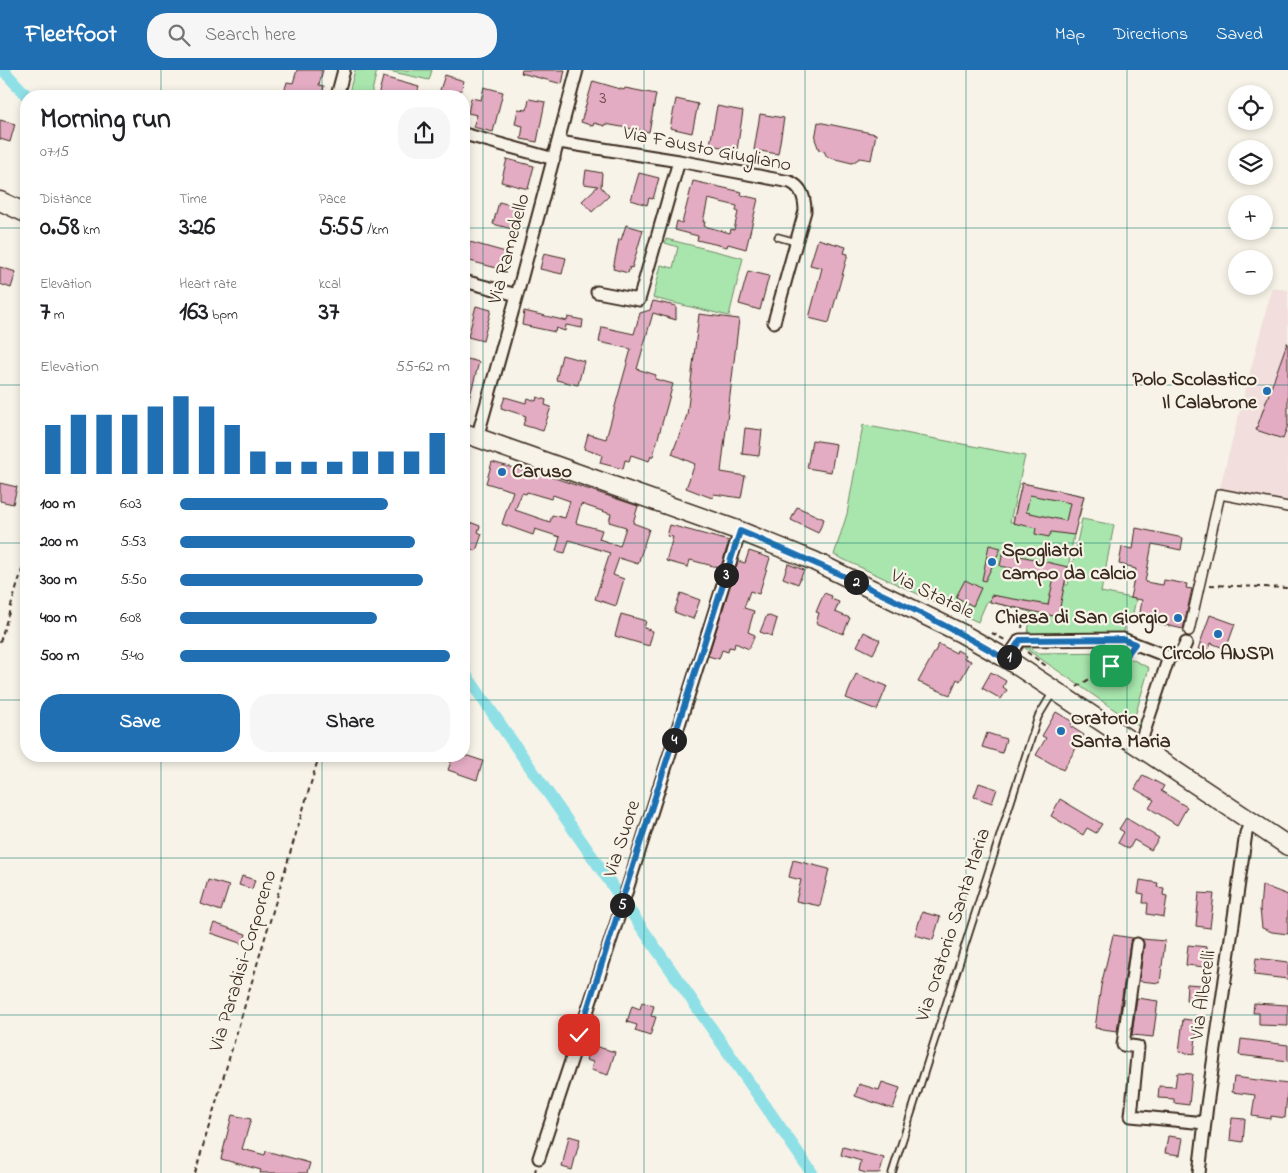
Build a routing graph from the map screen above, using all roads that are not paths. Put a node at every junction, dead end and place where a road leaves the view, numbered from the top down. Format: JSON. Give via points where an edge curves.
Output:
{"nodes":[{"id":1,"x":344,"y":70,"type":"edge"},
{"id":2,"x":577,"y":70,"type":"edge"},
{"id":3,"x":339,"y":90,"type":"edge"},
{"id":4,"x":470,"y":136,"type":"edge"},
{"id":5,"x":559,"y":142,"type":"junction"},
{"id":6,"x":554,"y":159,"type":"junction"},
{"id":7,"x":679,"y":161,"type":"junction"},
{"id":8,"x":0,"y":202,"type":"edge"},
{"id":9,"x":20,"y":210,"type":"edge"},
{"id":10,"x":778,"y":237,"type":"dead end"},
{"id":11,"x":796,"y":242,"type":"junction"},
{"id":12,"x":470,"y":283,"type":"edge"},
{"id":13,"x":597,"y":292,"type":"dead end"},
{"id":14,"x":518,"y":295,"type":"junction"},
{"id":15,"x":774,"y":322,"type":"dead end"},
{"id":16,"x":470,"y":435,"type":"edge"},
{"id":17,"x":1288,"y":508,"type":"edge"},
{"id":18,"x":740,"y":531,"type":"junction"},
{"id":19,"x":1189,"y":631,"type":"dead end"},
{"id":20,"x":1186,"y":643,"type":"dead end"},
{"id":21,"x":1169,"y":657,"type":"junction"},
{"id":22,"x":1007,"y":660,"type":"junction"},
{"id":23,"x":1054,"y":690,"type":"junction"},
{"id":24,"x":1139,"y":747,"type":"junction"},
{"id":25,"x":1251,"y":822,"type":"junction"},
{"id":26,"x":1288,"y":846,"type":"edge"},
{"id":27,"x":1137,"y":944,"type":"dead end"},
{"id":28,"x":1205,"y":1123,"type":"junction"},
{"id":29,"x":539,"y":1158,"type":"dead end"},
{"id":30,"x":892,"y":1173,"type":"edge"},
{"id":31,"x":1199,"y":1173,"type":"edge"}],
"edges":[{"from":1,"to":3,"type":"street"},
{"from":2,"to":5,"type":"street","name":"Via Ramedello"},
{"from":4,"to":6,"type":"street"},
{"from":5,"to":6,"type":"street","name":"Via Ramedello"},
{"from":5,"to":7,"type":"street","name":"Via Fausto Giugliano"},
{"from":6,"to":14,"type":"street","name":"Via Ramedello"},
{"from":7,"to":11,"type":"street","name":"Via Fausto Giugliano","via":[[796,184],[805,201]]},
{"from":7,"to":13,"type":"street","via":[[639,300]]},
{"from":8,"to":9,"type":"main road"},
{"from":10,"to":11,"type":"lane"},
{"from":11,"to":15,"type":"street","name":"Via Fausto Giugliano"},
{"from":12,"to":14,"type":"street"},
{"from":14,"to":16,"type":"street","name":"Via Ramedello"},
{"from":16,"to":18,"type":"main road","name":"Via Statale"},
{"from":17,"to":19,"type":"street","via":[[1220,494]]},
{"from":18,"to":22,"type":"main road","name":"Via Statale","via":[[814,561],[962,633]]},
{"from":18,"to":29,"type":"street","name":"Via Suore"},
{"from":20,"to":21,"type":"street","via":[[1182,652]]},
{"from":21,"to":22,"type":"street","via":[[1123,639],[1020,640]]},
{"from":21,"to":24,"type":"street"},
{"from":22,"to":23,"type":"main road","name":"Via Statale"},
{"from":23,"to":24,"type":"main road","name":"Via Statale"},
{"from":23,"to":30,"type":"lane","name":"Via Oratorio Santa Maria","via":[[1038,717]]},
{"from":24,"to":25,"type":"main road","name":"Via Statale"},
{"from":25,"to":26,"type":"main road","name":"Via Statale"},
{"from":25,"to":28,"type":"street","name":"Via Alberelli","via":[[1246,833]]},
{"from":27,"to":28,"type":"street","via":[[1123,1045],[1138,1047],[1132,1116]]},
{"from":28,"to":31,"type":"street","name":"Via Alberelli"}]}
